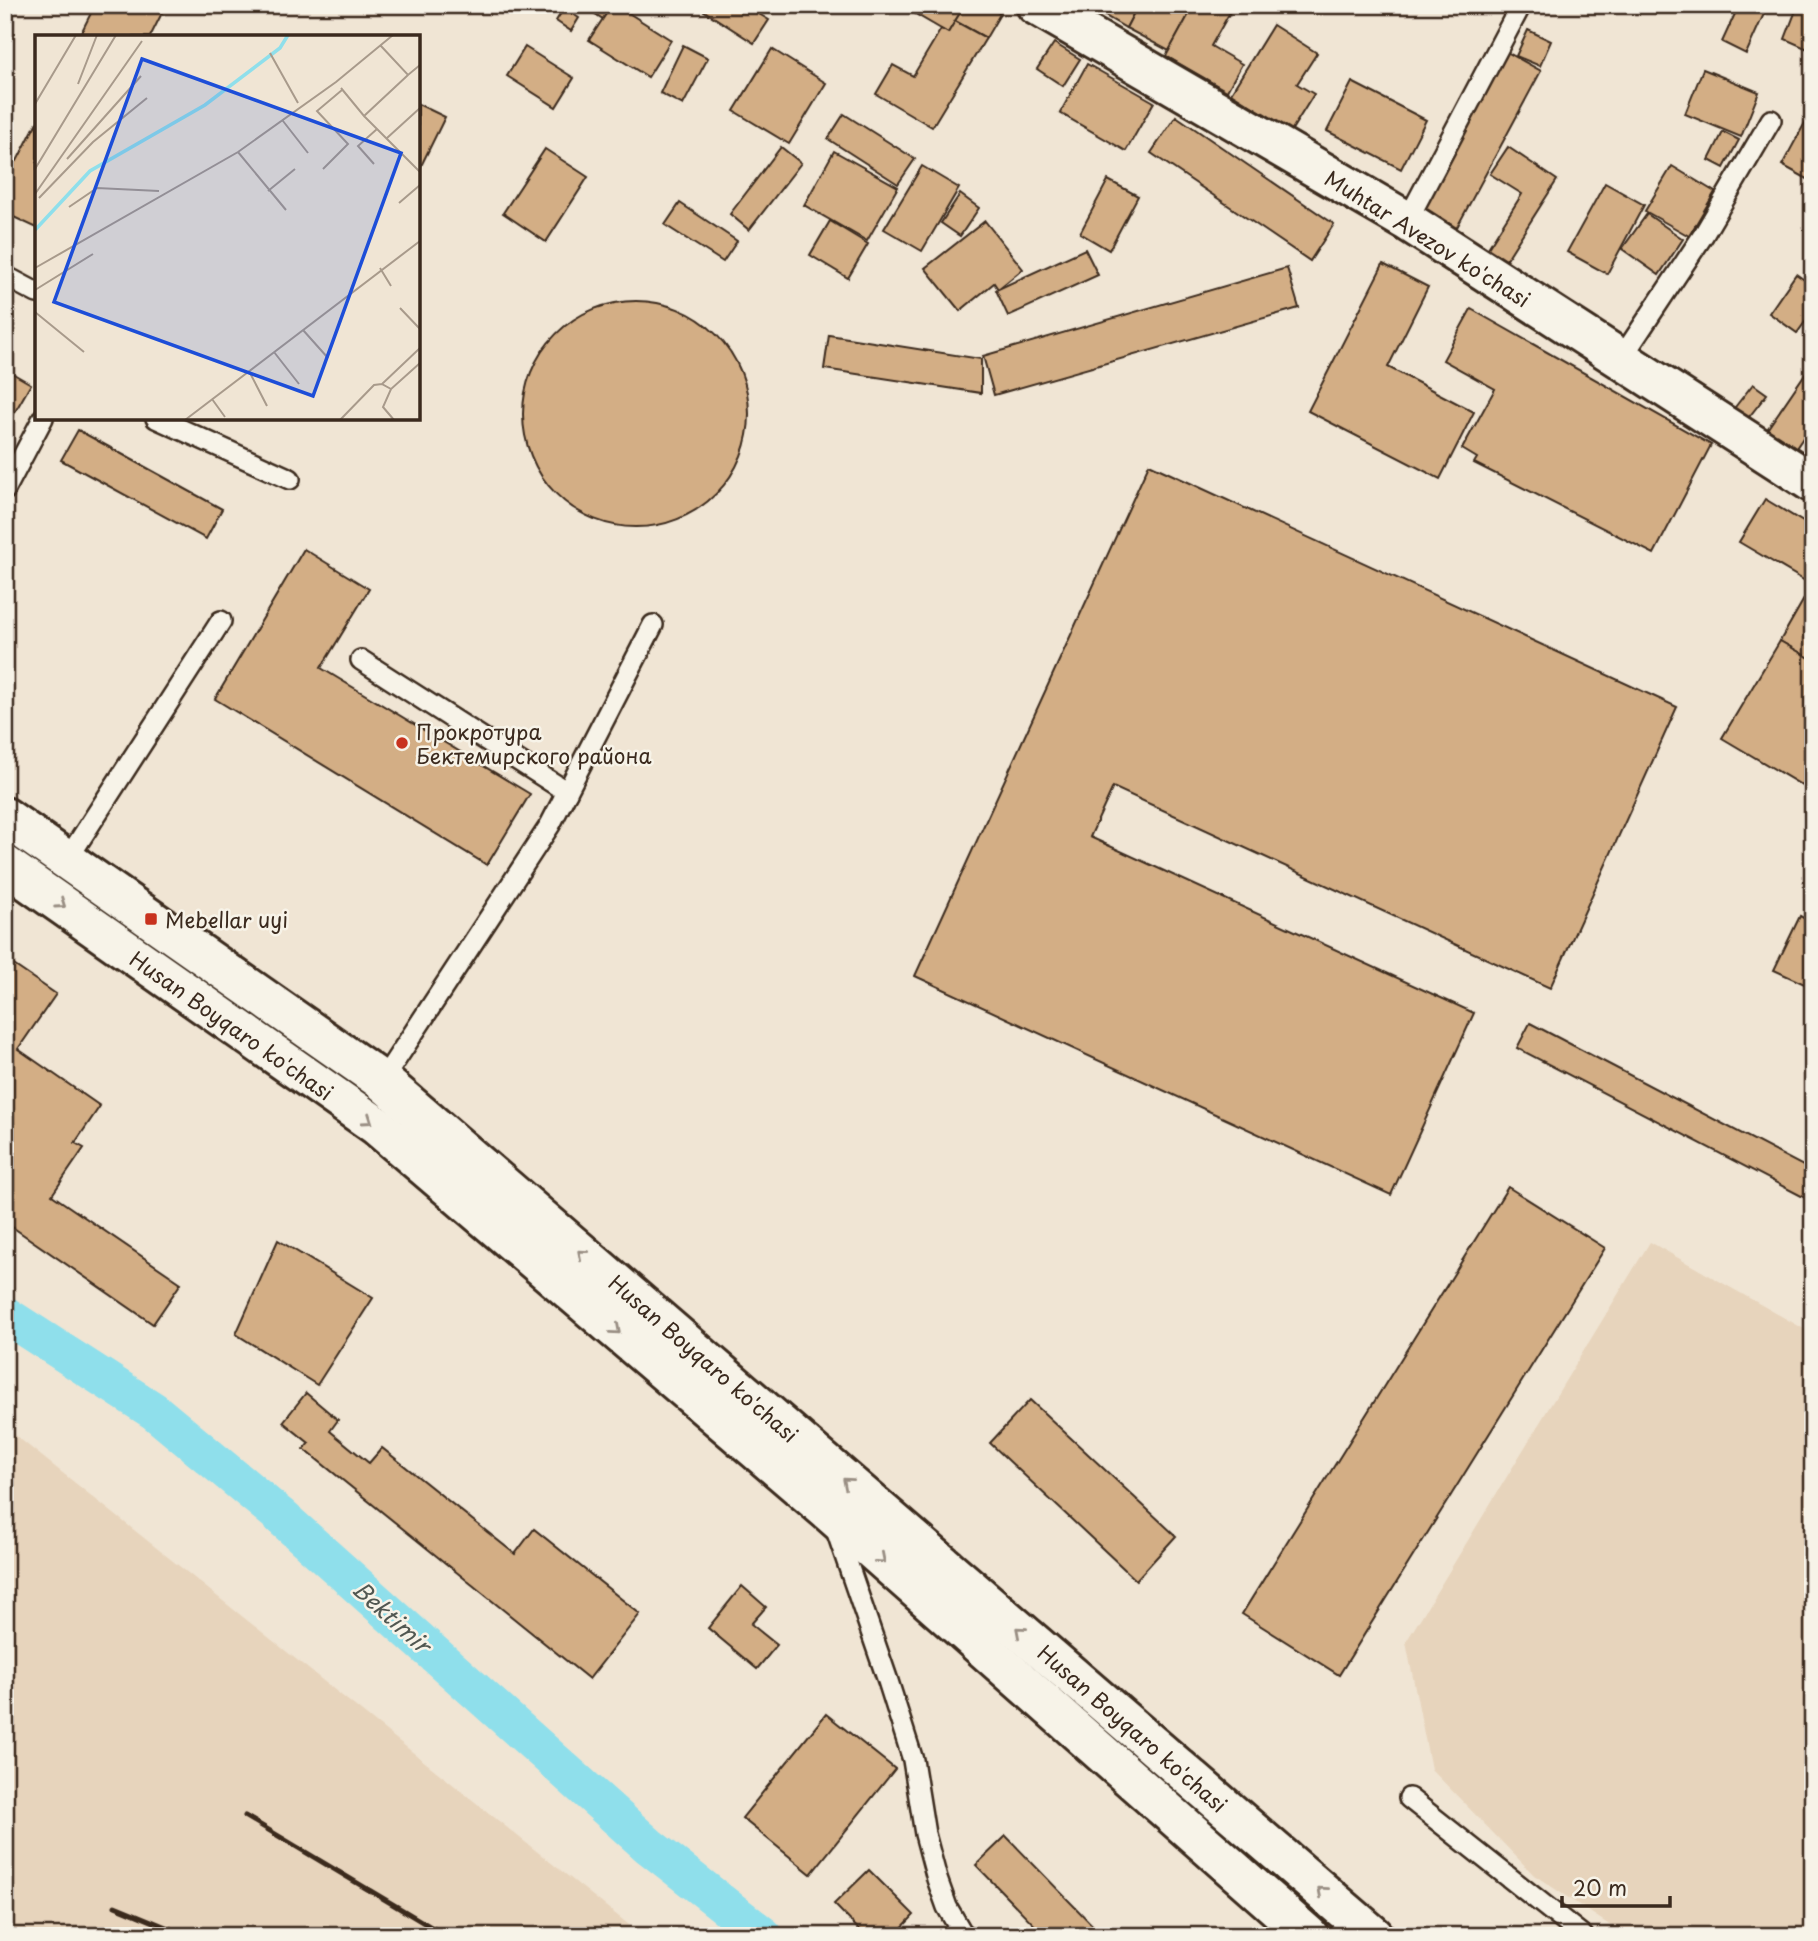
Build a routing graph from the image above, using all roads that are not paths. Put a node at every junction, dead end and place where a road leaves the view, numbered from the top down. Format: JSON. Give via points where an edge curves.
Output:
{"nodes":[{"id":1,"x":1036,"y":5,"type":"edge"},
{"id":2,"x":1521,"y":5,"type":"edge"},
{"id":3,"x":1772,"y":120,"type":"dead end"},
{"id":4,"x":1407,"y":221,"type":"junction"},
{"id":5,"x":5,"y":276,"type":"edge"},
{"id":6,"x":35,"y":292,"type":"edge"},
{"id":7,"x":1621,"y":359,"type":"junction"},
{"id":8,"x":42,"y":420,"type":"edge"},
{"id":9,"x":160,"y":420,"type":"edge"},
{"id":10,"x":1811,"y":478,"type":"edge"},
{"id":11,"x":290,"y":479,"type":"dead end"},
{"id":12,"x":5,"y":490,"type":"edge"},
{"id":13,"x":221,"y":621,"type":"dead end"},
{"id":14,"x":653,"y":625,"type":"dead end"},
{"id":15,"x":361,"y":660,"type":"dead end"},
{"id":16,"x":567,"y":793,"type":"junction"},
{"id":17,"x":5,"y":817,"type":"edge"},
{"id":18,"x":66,"y":860,"type":"junction"},
{"id":19,"x":5,"y":865,"type":"edge"},
{"id":20,"x":382,"y":1081,"type":"junction"},
{"id":21,"x":830,"y":1513,"type":"junction"},
{"id":22,"x":1409,"y":1798,"type":"dead end"},
{"id":23,"x":966,"y":1936,"type":"edge"},
{"id":24,"x":1309,"y":1936,"type":"edge"},
{"id":25,"x":1374,"y":1936,"type":"edge"},
{"id":26,"x":1583,"y":1936,"type":"edge"}],
"edges":[{"from":1,"to":4,"type":"main road","name":"Muhtar Avezov ko'chasi"},
{"from":2,"to":4,"type":"lane"},
{"from":3,"to":7,"type":"lane"},
{"from":4,"to":7,"type":"main road","name":"Muhtar Avezov ko'chasi"},
{"from":5,"to":6,"type":"lane"},
{"from":7,"to":10,"type":"main road","name":"Muhtar Avezov ko'chasi"},
{"from":8,"to":12,"type":"lane"},
{"from":9,"to":11,"type":"lane"},
{"from":13,"to":18,"type":"lane"},
{"from":14,"to":16,"type":"lane"},
{"from":15,"to":16,"type":"lane"},
{"from":16,"to":20,"type":"lane"},
{"from":17,"to":18,"type":"main road","name":"Husan Boyqaro ko'chasi"},
{"from":18,"to":20,"type":"main road","name":"Husan Boyqaro ko'chasi"},
{"from":19,"to":21,"type":"main road","name":"Husan Boyqaro ko'chasi","one_way":true,"via":[[377,1126]]},
{"from":25,"to":20,"type":"main road","name":"Husan Boyqaro ko'chasi","one_way":true},
{"from":21,"to":23,"type":"lane","via":[[913,1760],[937,1879],[947,1907]]},
{"from":21,"to":24,"type":"main road","name":"Husan Boyqaro ko'chasi","one_way":true},
{"from":22,"to":26,"type":"lane"}]}
